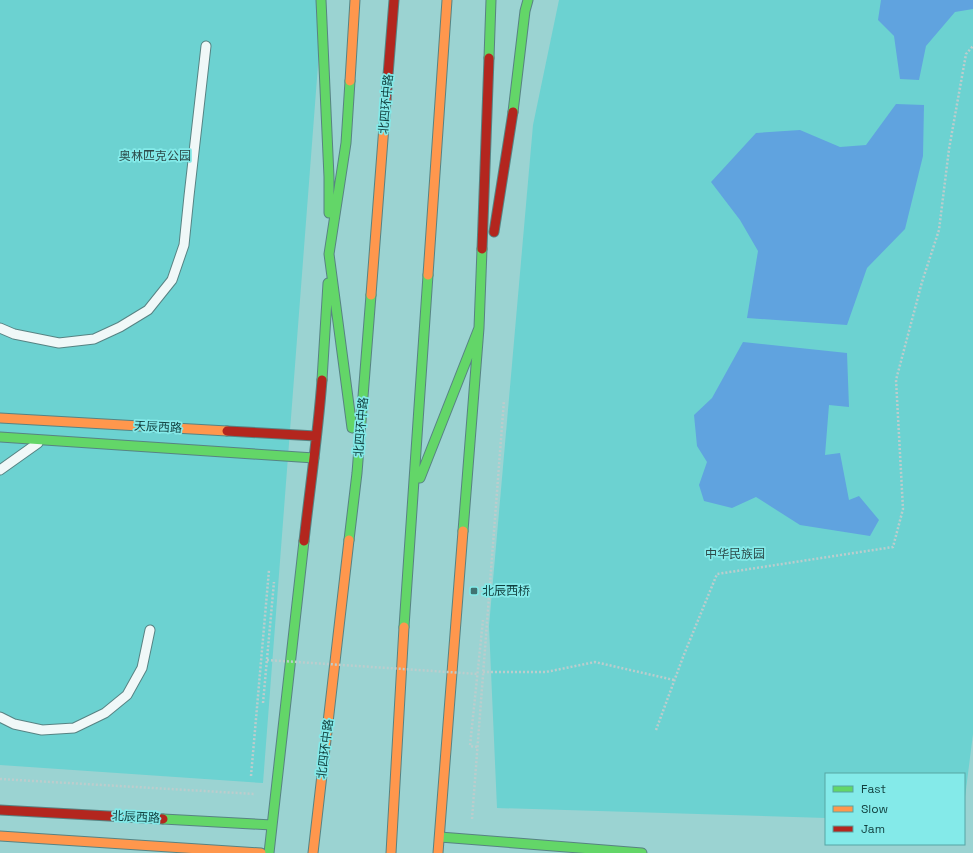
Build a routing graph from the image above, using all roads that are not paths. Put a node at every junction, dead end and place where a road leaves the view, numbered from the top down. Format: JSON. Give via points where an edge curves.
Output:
{"nodes":[{"id":1,"x":321,"y":0,"type":"edge"},
{"id":2,"x":355,"y":0,"type":"edge"},
{"id":3,"x":394,"y":0,"type":"edge"},
{"id":4,"x":447,"y":0,"type":"edge"},
{"id":5,"x":490,"y":0,"type":"edge"},
{"id":6,"x":494,"y":0,"type":"edge"},
{"id":7,"x":528,"y":0,"type":"edge"},
{"id":8,"x":489,"y":22,"type":"junction"},
{"id":9,"x":206,"y":46,"type":"dead end"},
{"id":10,"x":330,"y":254,"type":"junction"},
{"id":11,"x":0,"y":328,"type":"edge"},
{"id":12,"x":479,"y":328,"type":"junction"},
{"id":13,"x":0,"y":418,"type":"edge"},
{"id":14,"x":316,"y":436,"type":"junction"},
{"id":15,"x":0,"y":437,"type":"edge"},
{"id":16,"x":43,"y":440,"type":"junction"},
{"id":17,"x":314,"y":458,"type":"junction"},
{"id":18,"x":0,"y":470,"type":"edge"},
{"id":19,"x":357,"y":473,"type":"junction"},
{"id":20,"x":412,"y":497,"type":"junction"},
{"id":21,"x":150,"y":630,"type":"dead end"},
{"id":22,"x":0,"y":717,"type":"edge"},
{"id":23,"x":0,"y":810,"type":"edge"},
{"id":24,"x":272,"y":825,"type":"junction"},
{"id":25,"x":0,"y":836,"type":"edge"},
{"id":26,"x":440,"y":837,"type":"junction"},
{"id":27,"x":538,"y":849,"type":"edge"},
{"id":28,"x":261,"y":853,"type":"edge"},
{"id":29,"x":269,"y":853,"type":"edge"},
{"id":30,"x":313,"y":853,"type":"edge"},
{"id":31,"x":391,"y":853,"type":"edge"},
{"id":32,"x":438,"y":853,"type":"edge"},
{"id":33,"x":642,"y":853,"type":"edge"}],
"edges":[{"from":1,"to":10,"type":"main road"},
{"from":2,"to":10,"type":"main road","via":[[346,143]]},
{"from":3,"to":19,"type":"main road","name":"北四环中路"},
{"from":4,"to":20,"type":"main road"},
{"from":5,"to":8,"type":"main road"},
{"from":6,"to":8,"type":"main road"},
{"from":7,"to":12,"type":"main road"},
{"from":8,"to":12,"type":"main road"},
{"from":9,"to":11,"type":"lane","via":[[184,245],[172,280],[148,310],[94,339],[59,343],[14,334]]},
{"from":10,"to":14,"type":"main road","via":[[319,424]]},
{"from":10,"to":19,"type":"main road"},
{"from":12,"to":20,"type":"main road"},
{"from":12,"to":26,"type":"main road"},
{"from":13,"to":14,"type":"main road","name":"天辰西路"},
{"from":14,"to":17,"type":"main road"},
{"from":15,"to":16,"type":"main road","name":"天辰西路"},
{"from":16,"to":17,"type":"main road","name":"天辰西路"},
{"from":16,"to":18,"type":"lane"},
{"from":17,"to":24,"type":"main road"},
{"from":19,"to":30,"type":"main road","name":"北四环中路"},
{"from":20,"to":31,"type":"main road"},
{"from":21,"to":22,"type":"lane","via":[[142,668],[127,695],[105,714],[74,728],[42,730],[14,724]]},
{"from":23,"to":24,"type":"main road","name":"北辰西路"},
{"from":24,"to":29,"type":"main road"},
{"from":25,"to":28,"type":"main road"},
{"from":26,"to":27,"type":"main road"},
{"from":26,"to":32,"type":"main road"},
{"from":27,"to":33,"type":"main road"}]}
